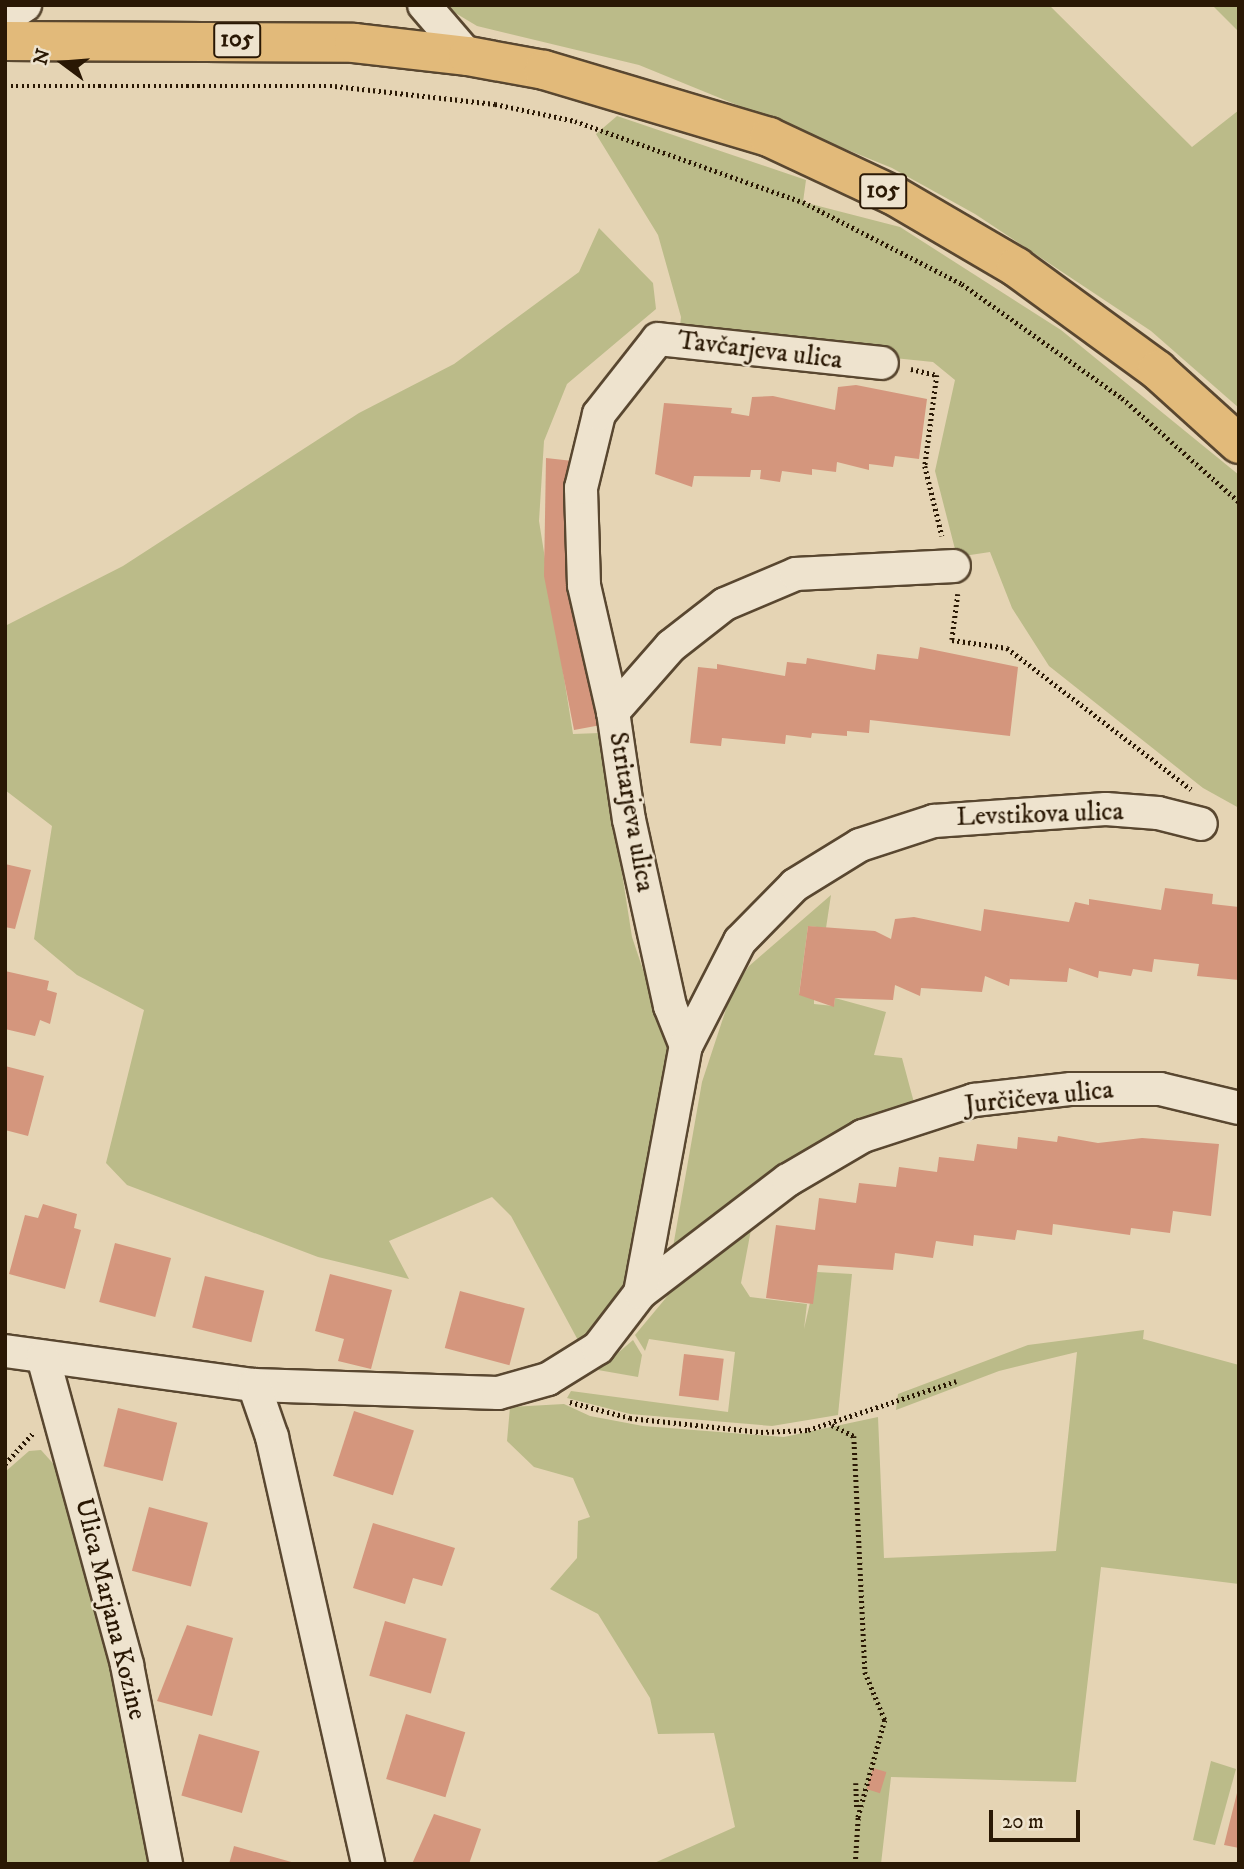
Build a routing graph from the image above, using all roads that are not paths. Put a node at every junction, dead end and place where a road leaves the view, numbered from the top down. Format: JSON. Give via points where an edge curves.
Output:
{"nodes":[{"id":1,"x":25,"y":5,"type":"edge"},
{"id":2,"x":424,"y":5,"type":"edge"},
{"id":3,"x":5,"y":18,"type":"edge"},
{"id":4,"x":5,"y":41,"type":"edge"},
{"id":5,"x":467,"y":56,"type":"junction"},
{"id":6,"x":882,"y":363,"type":"dead end"},
{"id":7,"x":1239,"y":444,"type":"edge"},
{"id":8,"x":954,"y":566,"type":"road end"},
{"id":9,"x":613,"y":712,"type":"junction"},
{"id":10,"x":1201,"y":824,"type":"road end"},
{"id":11,"x":686,"y":1046,"type":"junction"},
{"id":12,"x":1239,"y":1108,"type":"edge"},
{"id":13,"x":640,"y":1293,"type":"junction"},
{"id":14,"x":5,"y":1351,"type":"edge"},
{"id":15,"x":43,"y":1357,"type":"junction"},
{"id":16,"x":254,"y":1385,"type":"junction"},
{"id":17,"x":166,"y":1864,"type":"edge"},
{"id":18,"x":368,"y":1864,"type":"edge"}],
"edges":[{"from":1,"to":3,"type":"street"},
{"from":2,"to":5,"type":"street"},
{"from":4,"to":5,"type":"main road","number":"105","via":[[341,43]]},
{"from":5,"to":7,"type":"main road","number":"105","via":[[544,70],[769,138],[893,195],[1016,268],[1157,370]]},
{"from":6,"to":9,"type":"street","name":"Tavčarjeva ulica","via":[[658,339],[599,414],[582,488],[584,585]]},
{"from":8,"to":9,"type":"street","name":"Stritarjeva ulica","via":[[796,574],[725,604],[671,646]]},
{"from":9,"to":11,"type":"street","name":"Stritarjeva ulica","via":[[629,820],[670,1006]]},
{"from":10,"to":11,"type":"street","name":"Levstikova ulica","via":[[1105,809],[996,812],[934,821],[860,845],[795,885],[740,942]]},
{"from":11,"to":13,"type":"street","name":"Levstikova ulica"},
{"from":12,"to":13,"type":"street","name":"Jurčičeva ulica","via":[[1160,1089],[1071,1089],[974,1100],[852,1142],[788,1180]]},
{"from":13,"to":16,"type":"street","via":[[598,1348],[548,1379],[498,1393]]},
{"from":14,"to":15,"type":"street"},
{"from":15,"to":16,"type":"street"},
{"from":15,"to":17,"type":"street","name":"Ulica Marjana Kozine","via":[[127,1665]]},
{"from":16,"to":18,"type":"street","via":[[272,1437]]}]}
